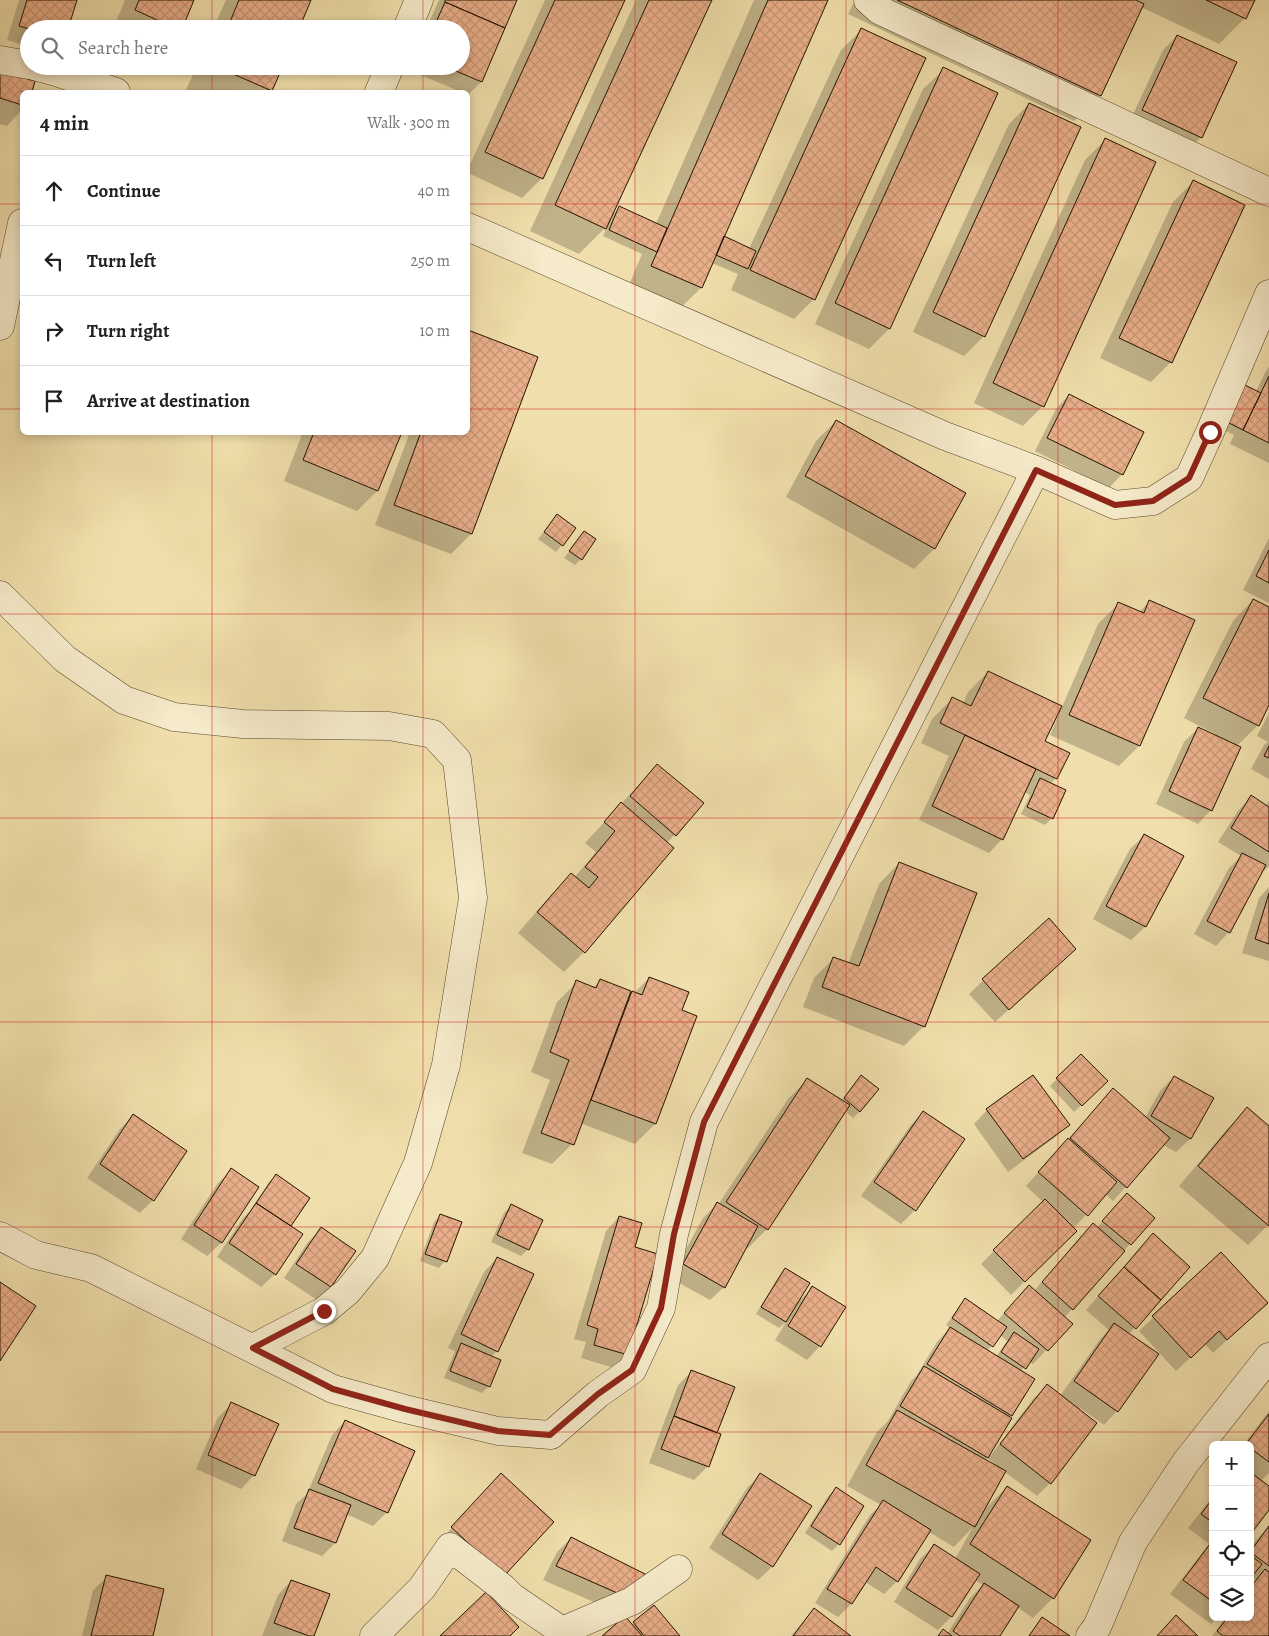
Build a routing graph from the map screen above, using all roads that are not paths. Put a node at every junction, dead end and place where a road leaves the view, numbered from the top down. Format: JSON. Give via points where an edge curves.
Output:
{"nodes":[{"id":1,"x":419,"y":0,"type":"edge"},
{"id":2,"x":868,"y":0,"type":"edge"},
{"id":3,"x":411,"y":20,"type":"edge"},
{"id":4,"x":0,"y":60,"type":"edge"},
{"id":5,"x":20,"y":63,"type":"edge"},
{"id":6,"x":386,"y":75,"type":"edge"},
{"id":7,"x":47,"y":77,"type":"edge"},
{"id":8,"x":107,"y":90,"type":"edge"},
{"id":9,"x":380,"y":90,"type":"edge"},
{"id":10,"x":1269,"y":192,"type":"edge"},
{"id":11,"x":470,"y":228,"type":"edge"},
{"id":12,"x":20,"y":232,"type":"edge"},
{"id":13,"x":1269,"y":294,"type":"edge"},
{"id":14,"x":0,"y":326,"type":"edge"},
{"id":15,"x":1036,"y":470,"type":"junction"},
{"id":16,"x":0,"y":595,"type":"edge"},
{"id":17,"x":0,"y":1236,"type":"edge"},
{"id":18,"x":253,"y":1348,"type":"junction"},
{"id":19,"x":1269,"y":1357,"type":"edge"},
{"id":20,"x":678,"y":1569,"type":"dead end"},
{"id":21,"x":564,"y":1633,"type":"edge"},
{"id":22,"x":374,"y":1636,"type":"edge"},
{"id":23,"x":1090,"y":1636,"type":"edge"}],
"edges":[{"from":1,"to":3,"type":"street"},
{"from":2,"to":10,"type":"street","via":[[879,10]]},
{"from":4,"to":5,"type":"street"},
{"from":6,"to":9,"type":"street"},
{"from":7,"to":8,"type":"street"},
{"from":11,"to":15,"type":"street","via":[[945,436]]},
{"from":12,"to":14,"type":"street"},
{"from":13,"to":15,"type":"street","via":[[1189,478],[1153,501],[1115,505]]},
{"from":15,"to":18,"type":"street","via":[[704,1122],[674,1234],[661,1308],[632,1370],[550,1435],[498,1431],[333,1389]]},
{"from":16,"to":18,"type":"street","via":[[65,659],[124,700],[174,717],[243,724],[390,726],[433,734],[457,760],[473,898],[446,1065],[418,1163],[375,1258],[348,1291],[324,1311]]},
{"from":17,"to":18,"type":"street","via":[[36,1255],[91,1268]]},
{"from":19,"to":23,"type":"street","via":[[1186,1462],[1134,1542],[1097,1627]]},
{"from":20,"to":21,"type":"street","via":[[632,1600]]},
{"from":21,"to":22,"type":"street","via":[[512,1597],[450,1547],[422,1588]]}]}
